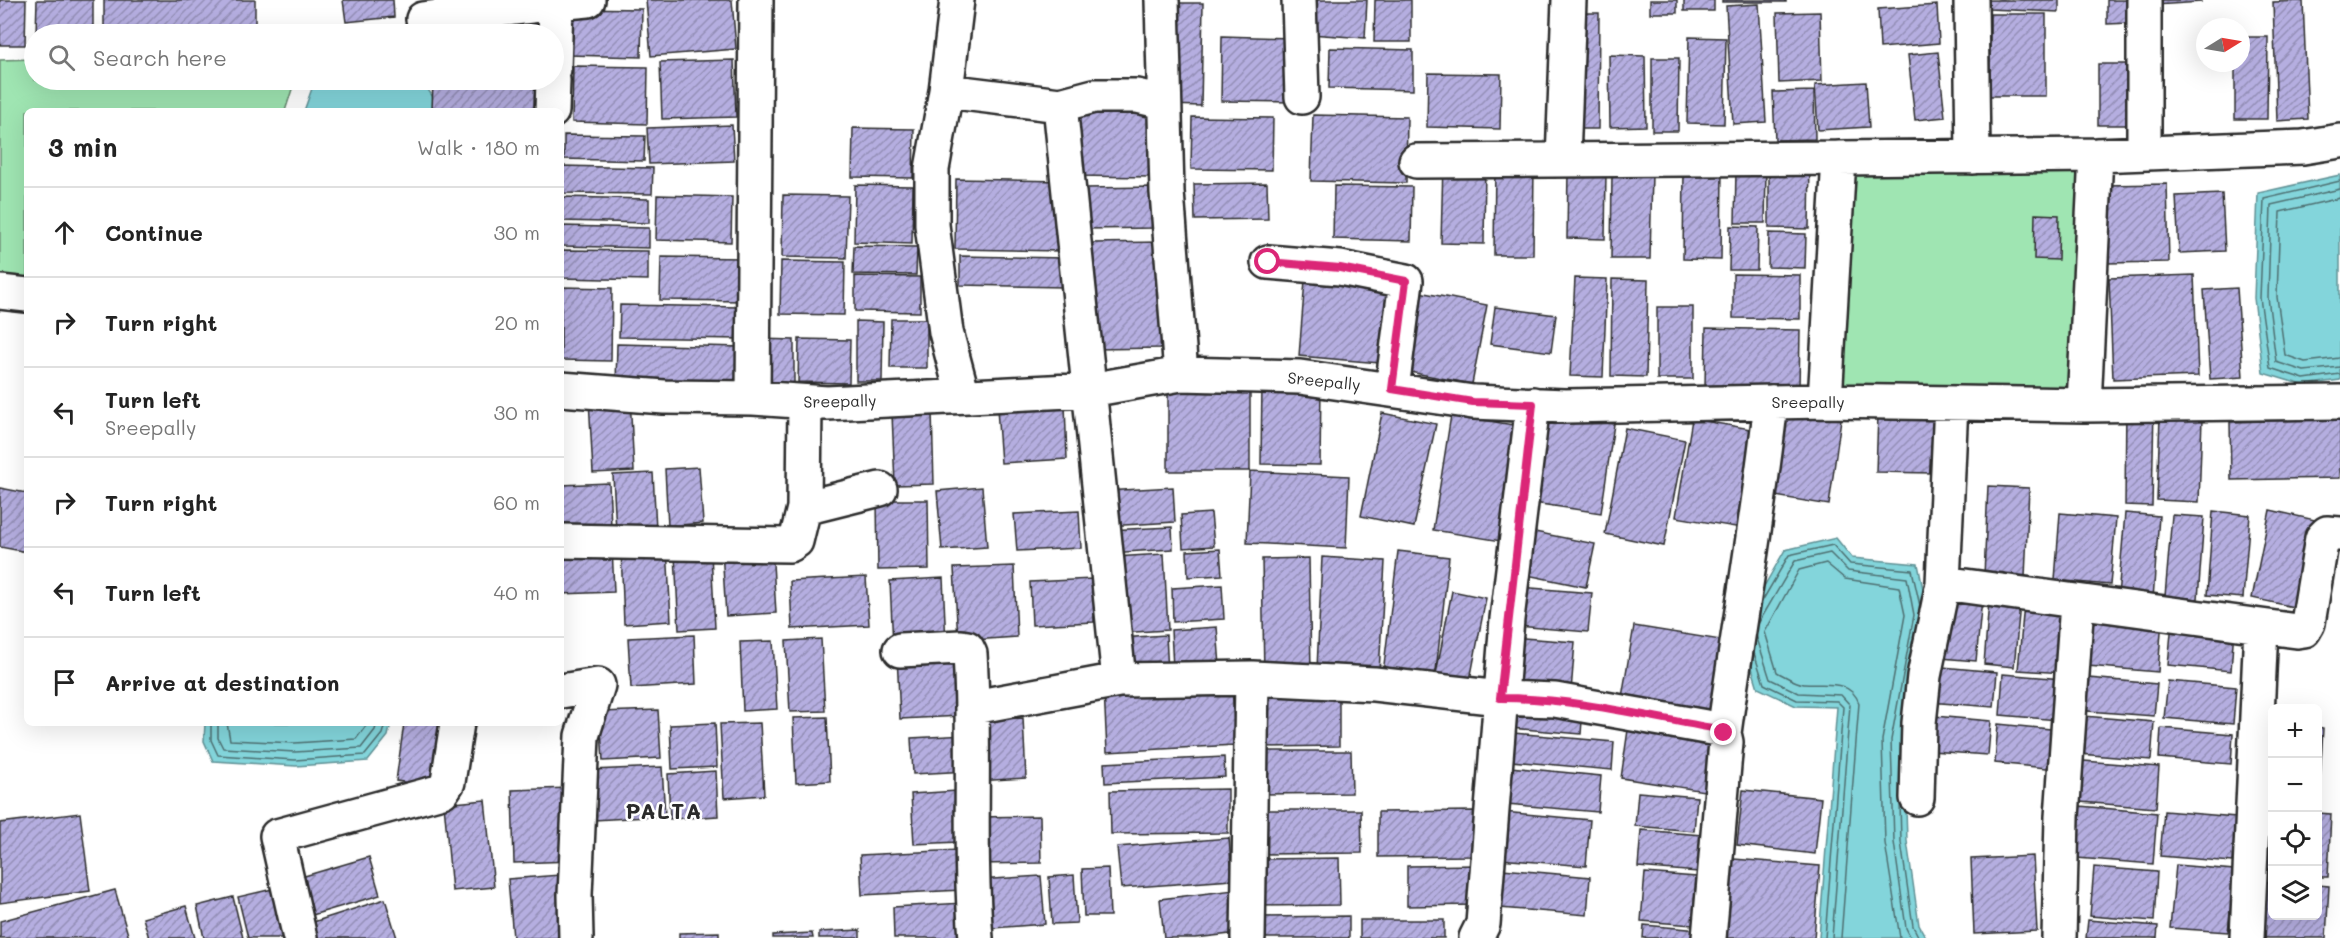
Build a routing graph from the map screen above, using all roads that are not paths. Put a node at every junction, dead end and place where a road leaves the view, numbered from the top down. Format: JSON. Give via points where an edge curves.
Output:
{"nodes":[{"id":1,"x":756,"y":0,"type":"edge"},
{"id":2,"x":957,"y":0,"type":"edge"},
{"id":3,"x":1162,"y":0,"type":"edge"},
{"id":4,"x":1299,"y":0,"type":"edge"},
{"id":5,"x":1569,"y":0,"type":"edge"},
{"id":6,"x":1971,"y":0,"type":"edge"},
{"id":7,"x":2144,"y":0,"type":"edge"},
{"id":8,"x":572,"y":2,"type":"edge"},
{"id":9,"x":423,"y":19,"type":"dead end"},
{"id":10,"x":564,"y":32,"type":"edge"},
{"id":11,"x":553,"y":90,"type":"edge"},
{"id":12,"x":946,"y":91,"type":"junction"},
{"id":13,"x":1302,"y":96,"type":"dead end"},
{"id":14,"x":1163,"y":102,"type":"junction"},
{"id":15,"x":1060,"y":105,"type":"junction"},
{"id":16,"x":552,"y":108,"type":"edge"},
{"id":17,"x":2340,"y":141,"type":"edge"},
{"id":18,"x":2144,"y":153,"type":"junction"},
{"id":19,"x":2096,"y":155,"type":"junction"},
{"id":20,"x":1973,"y":157,"type":"junction"},
{"id":21,"x":1839,"y":158,"type":"junction"},
{"id":22,"x":1416,"y":160,"type":"dead end"},
{"id":23,"x":1563,"y":160,"type":"junction"},
{"id":24,"x":1268,"y":262,"type":"dead end"},
{"id":25,"x":0,"y":292,"type":"edge"},
{"id":26,"x":24,"y":295,"type":"edge"},
{"id":27,"x":1181,"y":374,"type":"junction"},
{"id":28,"x":564,"y":389,"type":"edge"},
{"id":29,"x":1392,"y":389,"type":"junction"},
{"id":30,"x":1090,"y":390,"type":"junction"},
{"id":31,"x":963,"y":396,"type":"junction"},
{"id":32,"x":753,"y":398,"type":"junction"},
{"id":33,"x":1825,"y":401,"type":"junction"},
{"id":34,"x":805,"y":402,"type":"junction"},
{"id":35,"x":1772,"y":402,"type":"junction"},
{"id":36,"x":2340,"y":402,"type":"edge"},
{"id":37,"x":1951,"y":403,"type":"junction"},
{"id":38,"x":1533,"y":404,"type":"junction"},
{"id":39,"x":2084,"y":405,"type":"junction"},
{"id":40,"x":880,"y":489,"type":"dead end"},
{"id":41,"x":804,"y":508,"type":"junction"},
{"id":42,"x":2340,"y":534,"type":"edge"},
{"id":43,"x":564,"y":541,"type":"edge"},
{"id":44,"x":1943,"y":583,"type":"junction"},
{"id":45,"x":2077,"y":603,"type":"junction"},
{"id":46,"x":2261,"y":627,"type":"junction"},
{"id":47,"x":900,"y":650,"type":"dead end"},
{"id":48,"x":1252,"y":678,"type":"junction"},
{"id":49,"x":1119,"y":680,"type":"junction"},
{"id":50,"x":564,"y":691,"type":"edge"},
{"id":51,"x":1500,"y":698,"type":"junction"},
{"id":52,"x":974,"y":707,"type":"junction"},
{"id":53,"x":457,"y":726,"type":"edge"},
{"id":54,"x":1724,"y":733,"type":"junction"},
{"id":55,"x":1917,"y":798,"type":"dead end"},
{"id":56,"x":300,"y":938,"type":"edge"},
{"id":57,"x":576,"y":938,"type":"edge"},
{"id":58,"x":976,"y":938,"type":"edge"},
{"id":59,"x":1248,"y":938,"type":"edge"},
{"id":60,"x":1476,"y":938,"type":"edge"},
{"id":61,"x":1709,"y":938,"type":"edge"},
{"id":62,"x":2060,"y":938,"type":"edge"},
{"id":63,"x":2247,"y":938,"type":"edge"}],
"edges":[{"from":1,"to":32,"type":"street"},
{"from":2,"to":12,"type":"street"},
{"from":3,"to":14,"type":"street"},
{"from":4,"to":13,"type":"street"},
{"from":5,"to":23,"type":"street"},
{"from":6,"to":20,"type":"street"},
{"from":7,"to":18,"type":"street"},
{"from":8,"to":9,"type":"street"},
{"from":8,"to":10,"type":"street"},
{"from":11,"to":16,"type":"street"},
{"from":12,"to":15,"type":"street"},
{"from":12,"to":31,"type":"street","via":[[932,169],[932,225],[945,332]]},
{"from":14,"to":15,"type":"street","via":[[1137,96],[1094,96]]},
{"from":14,"to":27,"type":"street"},
{"from":15,"to":30,"type":"street"},
{"from":17,"to":18,"type":"street","via":[[2303,147]]},
{"from":18,"to":19,"type":"street"},
{"from":19,"to":20,"type":"street"},
{"from":19,"to":39,"type":"street"},
{"from":20,"to":21,"type":"street"},
{"from":21,"to":23,"type":"street"},
{"from":21,"to":33,"type":"street"},
{"from":22,"to":23,"type":"street"},
{"from":24,"to":29,"type":"street","via":[[1340,268],[1406,281]]},
{"from":25,"to":26,"type":"street"},
{"from":27,"to":29,"type":"street","name":"Sreepally","via":[[1300,377]]},
{"from":27,"to":30,"type":"street","name":"Sreepally"},
{"from":28,"to":32,"type":"street","name":"Sreepally","via":[[664,397]]},
{"from":29,"to":38,"type":"street","name":"Sreepally","via":[[1473,402]]},
{"from":30,"to":31,"type":"street","name":"Sreepally"},
{"from":30,"to":49,"type":"street"},
{"from":31,"to":34,"type":"street","name":"Sreepally"},
{"from":32,"to":34,"type":"street","name":"Sreepally"},
{"from":33,"to":35,"type":"street","name":"Sreepally"},
{"from":33,"to":37,"type":"street","name":"Sreepally"},
{"from":34,"to":41,"type":"street"},
{"from":35,"to":38,"type":"street","name":"Sreepally"},
{"from":35,"to":54,"type":"street","via":[[1760,508],[1741,607]]},
{"from":36,"to":39,"type":"street","name":"Sreepally"},
{"from":37,"to":39,"type":"street","name":"Sreepally"},
{"from":37,"to":44,"type":"street"},
{"from":38,"to":51,"type":"street"},
{"from":40,"to":41,"type":"street"},
{"from":41,"to":43,"type":"street","via":[[796,541],[790,545]]},
{"from":42,"to":46,"type":"street","via":[[2327,533],[2322,538],[2304,630]]},
{"from":44,"to":45,"type":"street"},
{"from":44,"to":55,"type":"street","via":[[1924,676]]},
{"from":45,"to":46,"type":"street"},
{"from":45,"to":62,"type":"street","via":[[2062,817]]},
{"from":46,"to":63,"type":"street"},
{"from":47,"to":52,"type":"street","via":[[967,648]]},
{"from":48,"to":49,"type":"street"},
{"from":48,"to":51,"type":"street","via":[[1374,684]]},
{"from":48,"to":59,"type":"street"},
{"from":49,"to":52,"type":"street"},
{"from":50,"to":57,"type":"street","via":[[598,685],[582,736]]},
{"from":51,"to":54,"type":"street","via":[[1590,706]]},
{"from":51,"to":60,"type":"street","via":[[1483,924]]},
{"from":52,"to":58,"type":"street","via":[[971,839]]},
{"from":53,"to":56,"type":"street","via":[[448,782],[442,791],[278,836]]},
{"from":54,"to":61,"type":"street"}]}
